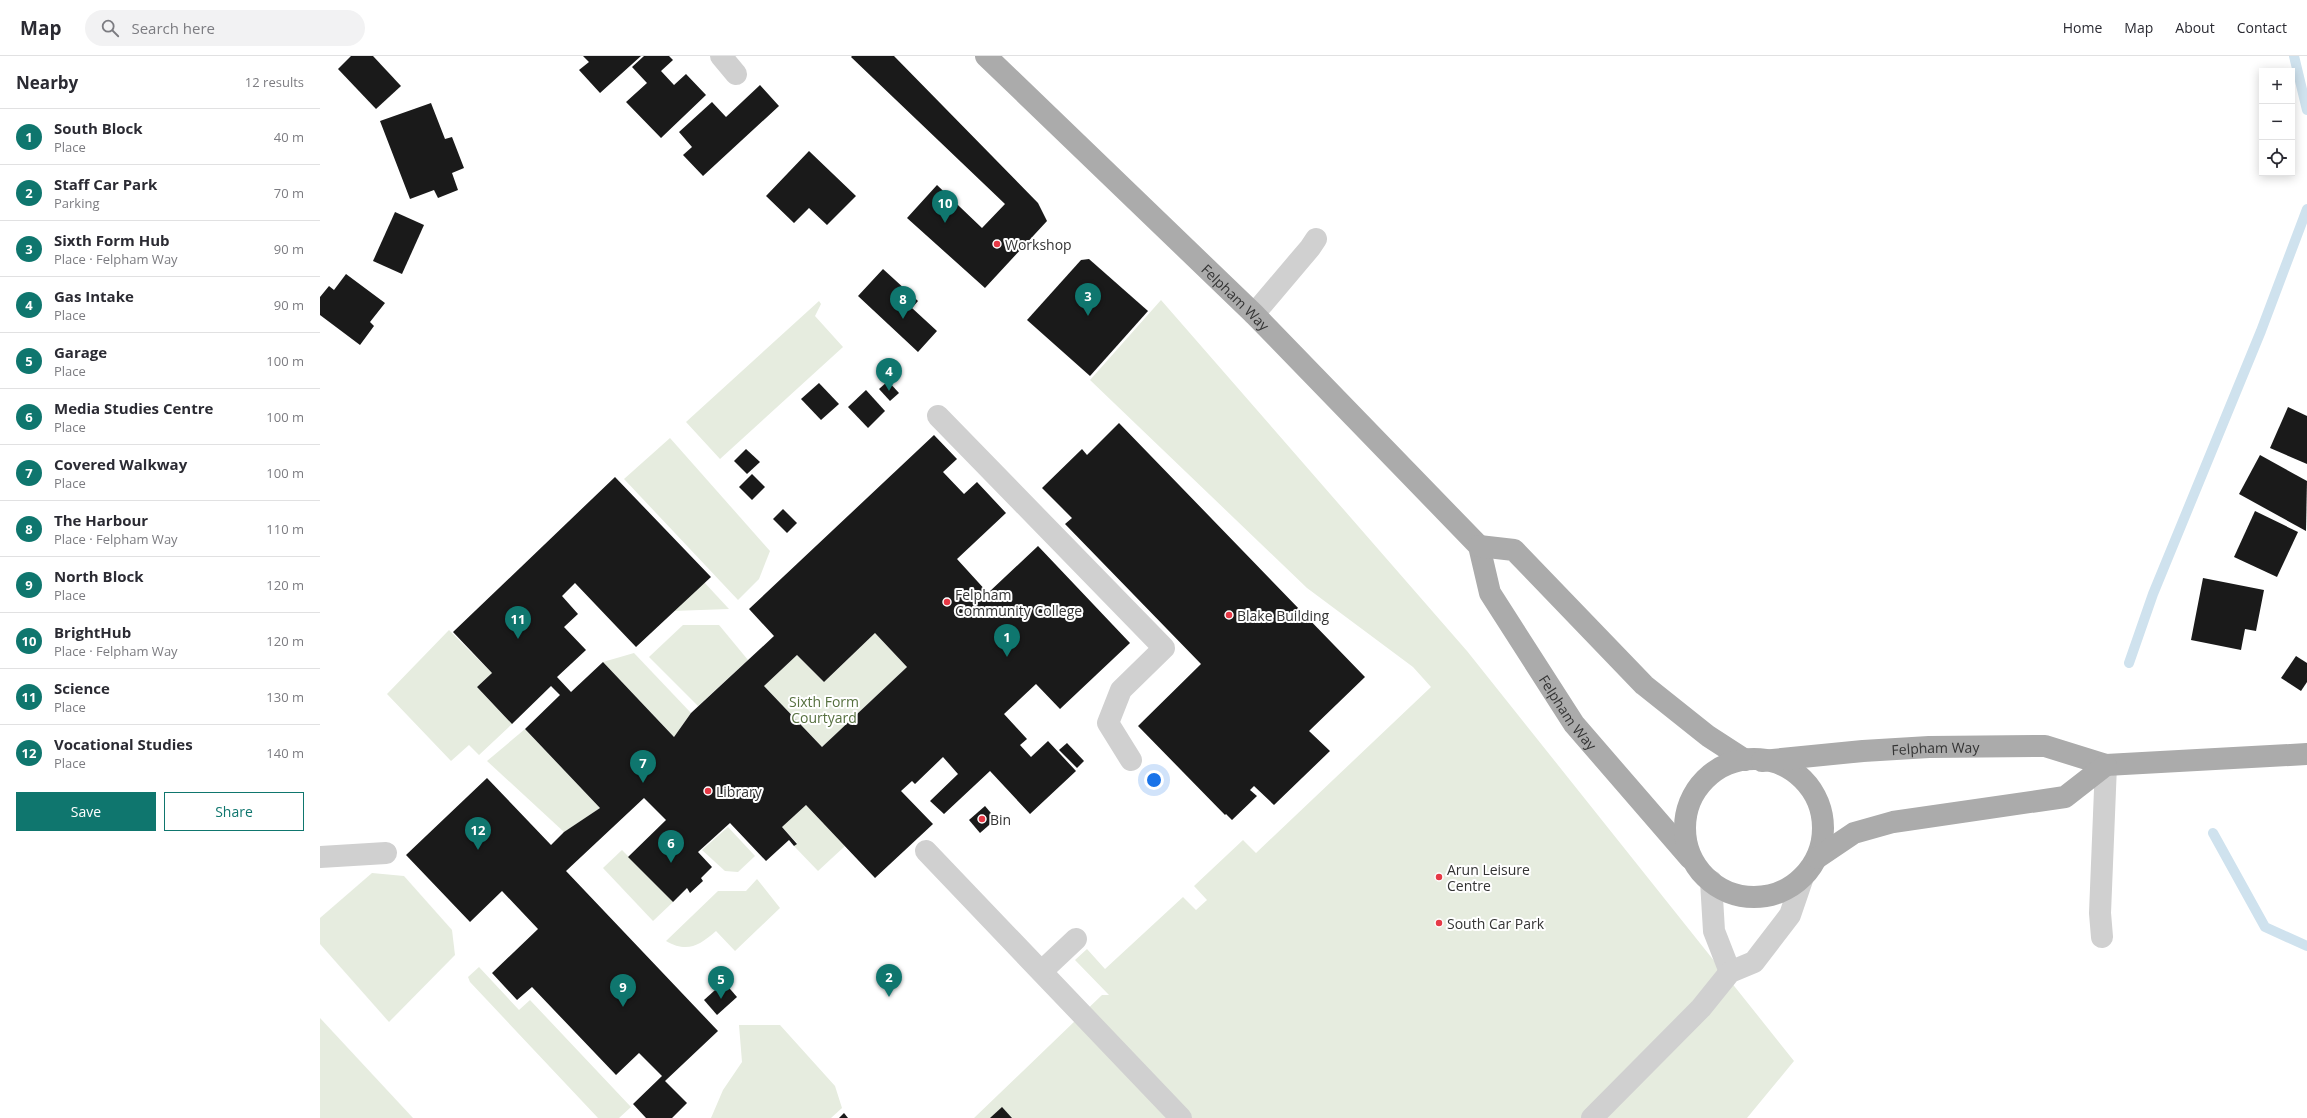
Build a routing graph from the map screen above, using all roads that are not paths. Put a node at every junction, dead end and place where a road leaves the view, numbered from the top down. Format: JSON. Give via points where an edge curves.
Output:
{"nodes":[{"id":1,"x":720,"y":56,"type":"edge"},
{"id":2,"x":986,"y":56,"type":"edge"},
{"id":3,"x":736,"y":74,"type":"dead end"},
{"id":4,"x":1316,"y":239,"type":"dead end"},
{"id":5,"x":1254,"y":314,"type":"junction"},
{"id":6,"x":938,"y":416,"type":"dead end"},
{"id":7,"x":1479,"y":546,"type":"junction"},
{"id":8,"x":2307,"y":754,"type":"edge"},
{"id":9,"x":1131,"y":760,"type":"dead end"},
{"id":10,"x":1754,"y":760,"type":"junction"},
{"id":11,"x":2106,"y":765,"type":"junction"},
{"id":12,"x":926,"y":851,"type":"dead end"},
{"id":13,"x":386,"y":854,"type":"dead end"},
{"id":14,"x":320,"y":857,"type":"edge"},
{"id":15,"x":1690,"y":858,"type":"junction"},
{"id":16,"x":1817,"y":858,"type":"junction"},
{"id":17,"x":1804,"y":877,"type":"junction"},
{"id":18,"x":1711,"y":881,"type":"junction"},
{"id":19,"x":2102,"y":936,"type":"dead end"},
{"id":20,"x":1076,"y":939,"type":"dead end"},
{"id":21,"x":1042,"y":971,"type":"junction"},
{"id":22,"x":1730,"y":972,"type":"junction"},
{"id":23,"x":1182,"y":1118,"type":"edge"},
{"id":24,"x":1592,"y":1118,"type":"edge"}],
"edges":[{"from":1,"to":3,"type":"lane"},
{"from":2,"to":5,"type":"main road","name":"Felpham Way"},
{"from":4,"to":5,"type":"lane"},
{"from":5,"to":7,"type":"main road","name":"Felpham Way"},
{"from":6,"to":9,"type":"lane","via":[[1164,648],[1121,690],[1108,723]]},
{"from":7,"to":10,"type":"main road","name":"Felpham Way","via":[[1514,550],[1644,685],[1708,736]]},
{"from":7,"to":15,"type":"main road","name":"Felpham Way","via":[[1490,593],[1574,724]]},
{"from":8,"to":11,"type":"main road","name":"Felpham Way"},
{"from":10,"to":11,"type":"main road","name":"Felpham Way","via":[[1863,750],[2045,746]]},
{"from":10,"to":15,"type":"main road","name":"Felpham Way","via":[[1730,764],[1710,775],[1694,794],[1687,814],[1686,836]]},
{"from":10,"to":16,"type":"main road","name":"Felpham Way","via":[[1776,762],[1796,773],[1813,790],[1822,812],[1823,835]]},
{"from":11,"to":16,"type":"main road","name":"Felpham Way","via":[[2065,797],[1893,822],[1854,833]]},
{"from":11,"to":19,"type":"lane","via":[[2100,913]]},
{"from":12,"to":21,"type":"lane"},
{"from":13,"to":14,"type":"lane"},
{"from":15,"to":18,"type":"main road","name":"Felpham Way"},
{"from":16,"to":17,"type":"main road","name":"Felpham Way"},
{"from":17,"to":18,"type":"main road","name":"Felpham Way","via":[[1784,891],[1764,897],[1742,896],[1721,889]]},
{"from":17,"to":22,"type":"lane","via":[[1790,915],[1754,962]]},
{"from":18,"to":22,"type":"lane","via":[[1714,931]]},
{"from":20,"to":21,"type":"lane"},
{"from":21,"to":23,"type":"lane"},
{"from":22,"to":24,"type":"lane","via":[[1701,1008]]}]}
